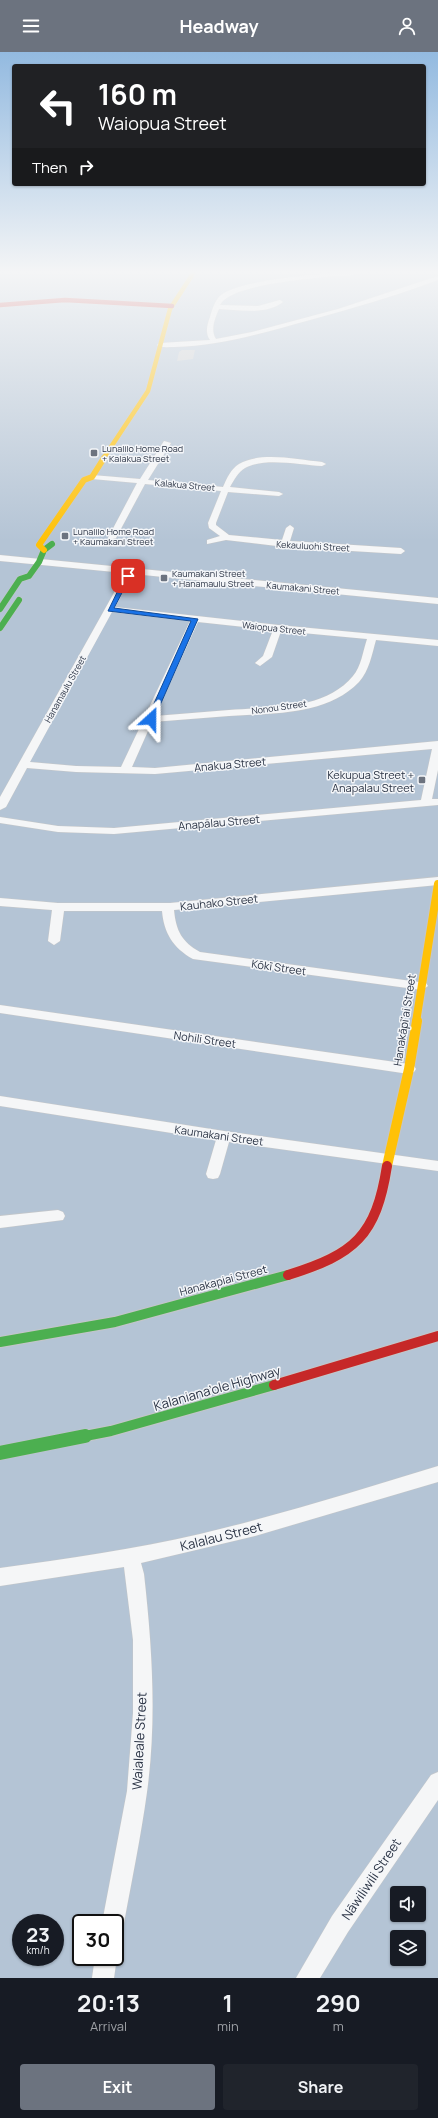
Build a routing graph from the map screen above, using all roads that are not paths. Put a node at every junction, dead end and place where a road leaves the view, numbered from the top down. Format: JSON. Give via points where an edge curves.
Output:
{"nodes":[{"id":1,"x":156,"y":362,"type":"edge"},
{"id":2,"x":167,"y":443,"type":"dead end"},
{"id":3,"x":244,"y":457,"type":"dead end"},
{"id":4,"x":253,"y":463,"type":"junction"},
{"id":5,"x":322,"y":464,"type":"dead end"},
{"id":6,"x":92,"y":477,"type":"junction"},
{"id":7,"x":143,"y":481,"type":"junction"},
{"id":8,"x":227,"y":488,"type":"junction"},
{"id":9,"x":86,"y":494,"type":"dead end"},
{"id":10,"x":279,"y":494,"type":"dead end"},
{"id":11,"x":290,"y":528,"type":"dead end"},
{"id":12,"x":60,"y":533,"type":"dead end"},
{"id":13,"x":226,"y":537,"type":"junction"},
{"id":14,"x":112,"y":538,"type":"dead end"},
{"id":15,"x":210,"y":542,"type":"dead end"},
{"id":16,"x":285,"y":544,"type":"junction"},
{"id":17,"x":44,"y":550,"type":"junction"},
{"id":18,"x":401,"y":552,"type":"dead end"},
{"id":19,"x":0,"y":558,"type":"edge"},
{"id":20,"x":39,"y":562,"type":"junction"},
{"id":21,"x":130,"y":572,"type":"junction"},
{"id":22,"x":29,"y":576,"type":"junction"},
{"id":23,"x":438,"y":601,"type":"edge"},
{"id":24,"x":0,"y":608,"type":"edge"},
{"id":25,"x":110,"y":609,"type":"junction"},
{"id":26,"x":195,"y":619,"type":"junction"},
{"id":27,"x":0,"y":628,"type":"edge"},
{"id":28,"x":278,"y":628,"type":"junction"},
{"id":29,"x":372,"y":637,"type":"junction"},
{"id":30,"x":438,"y":643,"type":"edge"},
{"id":31,"x":260,"y":663,"type":"dead end"},
{"id":32,"x":151,"y":719,"type":"junction"},
{"id":33,"x":438,"y":744,"type":"edge"},
{"id":34,"x":23,"y":764,"type":"junction"},
{"id":35,"x":126,"y":770,"type":"junction"},
{"id":36,"x":438,"y":802,"type":"edge"},
{"id":37,"x":426,"y":803,"type":"junction"},
{"id":38,"x":0,"y":807,"type":"edge"},
{"id":39,"x":0,"y":820,"type":"edge"},
{"id":40,"x":438,"y":881,"type":"edge"},
{"id":41,"x":438,"y":884,"type":"edge"},
{"id":42,"x":0,"y":902,"type":"edge"},
{"id":43,"x":58,"y":907,"type":"junction"},
{"id":44,"x":168,"y":907,"type":"junction"},
{"id":45,"x":54,"y":941,"type":"dead end"},
{"id":46,"x":422,"y":986,"type":"junction"},
{"id":47,"x":0,"y":1008,"type":"edge"},
{"id":48,"x":409,"y":1069,"type":"junction"},
{"id":49,"x":0,"y":1101,"type":"edge"},
{"id":50,"x":224,"y":1136,"type":"junction"},
{"id":51,"x":388,"y":1158,"type":"junction"},
{"id":52,"x":438,"y":1166,"type":"edge"},
{"id":53,"x":213,"y":1174,"type":"dead end"},
{"id":54,"x":58,"y":1216,"type":"dead end"},
{"id":55,"x":0,"y":1222,"type":"edge"},
{"id":56,"x":438,"y":1336,"type":"edge"},
{"id":57,"x":0,"y":1342,"type":"edge"},
{"id":58,"x":0,"y":1453,"type":"edge"},
{"id":59,"x":438,"y":1474,"type":"edge"},
{"id":60,"x":130,"y":1557,"type":"junction"},
{"id":61,"x":0,"y":1577,"type":"edge"},
{"id":62,"x":438,"y":1782,"type":"edge"},
{"id":63,"x":115,"y":1914,"type":"edge"},
{"id":64,"x":105,"y":1966,"type":"edge"},
{"id":65,"x":103,"y":1978,"type":"edge"},
{"id":66,"x":307,"y":1978,"type":"edge"}],
"edges":[{"from":1,"to":6,"type":"main road","via":[[148,391],[141,404]]},
{"from":2,"to":7,"type":"street"},
{"from":3,"to":4,"type":"street"},
{"from":4,"to":5,"type":"street","via":[[276,461]]},
{"from":4,"to":8,"type":"street","via":[[235,472]]},
{"from":6,"to":7,"type":"street","name":"Kalakua Street"},
{"from":6,"to":9,"type":"main road","via":[[94,482]]},
{"from":6,"to":17,"type":"main road","via":[[84,480],[39,545]]},
{"from":7,"to":8,"type":"street","name":"Kalakua Street"},
{"from":7,"to":14,"type":"street"},
{"from":8,"to":10,"type":"street","name":"Kalakua Street"},
{"from":8,"to":13,"type":"street","via":[[211,521],[215,529]]},
{"from":11,"to":16,"type":"street"},
{"from":12,"to":17,"type":"main road","via":[[51,546]]},
{"from":13,"to":15,"type":"street","name":"Kekauluohi Street"},
{"from":13,"to":16,"type":"street","name":"Kekauluohi Street"},
{"from":16,"to":18,"type":"street","name":"Kekauluohi Street"},
{"from":17,"to":20,"type":"main road"},
{"from":19,"to":20,"type":"street","name":"Kaumakani Street"},
{"from":20,"to":21,"type":"street","name":"Kaumakani Street"},
{"from":20,"to":22,"type":"main road"},
{"from":21,"to":23,"type":"street","name":"Kaumakani Street"},
{"from":21,"to":25,"type":"street","name":"Hanamaulu Street"},
{"from":22,"to":24,"type":"main road","via":[[20,579]]},
{"from":22,"to":27,"type":"main road","via":[[32,580]]},
{"from":25,"to":26,"type":"street","name":"Waiopua Street"},
{"from":25,"to":34,"type":"street","name":"Hanamaulu Street"},
{"from":26,"to":28,"type":"street","name":"Waiopua Street"},
{"from":26,"to":32,"type":"street"},
{"from":28,"to":29,"type":"street","name":"Waiopua Street"},
{"from":28,"to":31,"type":"street","via":[[267,657]]},
{"from":29,"to":30,"type":"street","name":"Waiopua Street"},
{"from":29,"to":32,"type":"street","name":"Nonou Street","via":[[363,666],[356,678],[342,690],[322,700],[280,709]]},
{"from":32,"to":35,"type":"street"},
{"from":33,"to":35,"type":"street","name":"Anakua Street","via":[[155,770]]},
{"from":33,"to":37,"type":"street"},
{"from":34,"to":35,"type":"street","name":"Anakua Street"},
{"from":34,"to":38,"type":"street","name":"Hanamaulu Street"},
{"from":36,"to":37,"type":"street","name":"Anapālau Street"},
{"from":37,"to":39,"type":"street","name":"Anapālau Street","via":[[114,831],[58,829]]},
{"from":40,"to":44,"type":"street","name":"Kauhako Street"},
{"from":41,"to":46,"type":"main road","name":"Hanakāpī‘ai Street"},
{"from":42,"to":43,"type":"street","name":"Kauhako Street"},
{"from":43,"to":44,"type":"street","name":"Kauhako Street"},
{"from":43,"to":45,"type":"street"},
{"from":44,"to":46,"type":"street","name":"Kōkī Street","via":[[173,936],[182,947],[197,956]]},
{"from":46,"to":48,"type":"main road","name":"Hanakāpī‘ai Street"},
{"from":47,"to":48,"type":"street","name":"Nohili Street"},
{"from":48,"to":51,"type":"main road","name":"Hanakāpī‘ai Street"},
{"from":49,"to":50,"type":"street","name":"Kaumakani Street"},
{"from":50,"to":51,"type":"street","name":"Kaumakani Street"},
{"from":50,"to":53,"type":"street"},
{"from":51,"to":52,"type":"street","name":"Kaumakani Street"},
{"from":51,"to":57,"type":"main road","name":"Hanakapiai Street","via":[[382,1196],[372,1223],[351,1246],[319,1264],[115,1322]]},
{"from":54,"to":55,"type":"street"},
{"from":56,"to":58,"type":"main road","name":"Kalaniana’ole Highway","via":[[112,1431]]},
{"from":59,"to":60,"type":"street","name":"Kalalau Street","via":[[242,1532]]},
{"from":60,"to":61,"type":"street","name":"Kalalau Street"},
{"from":60,"to":63,"type":"street","name":"Waialeale Street","via":[[135,1574],[142,1640],[143,1713],[137,1791]]},
{"from":62,"to":66,"type":"street","name":"Nāwiliwili Street","via":[[340,1924]]},
{"from":64,"to":65,"type":"street"}]}
